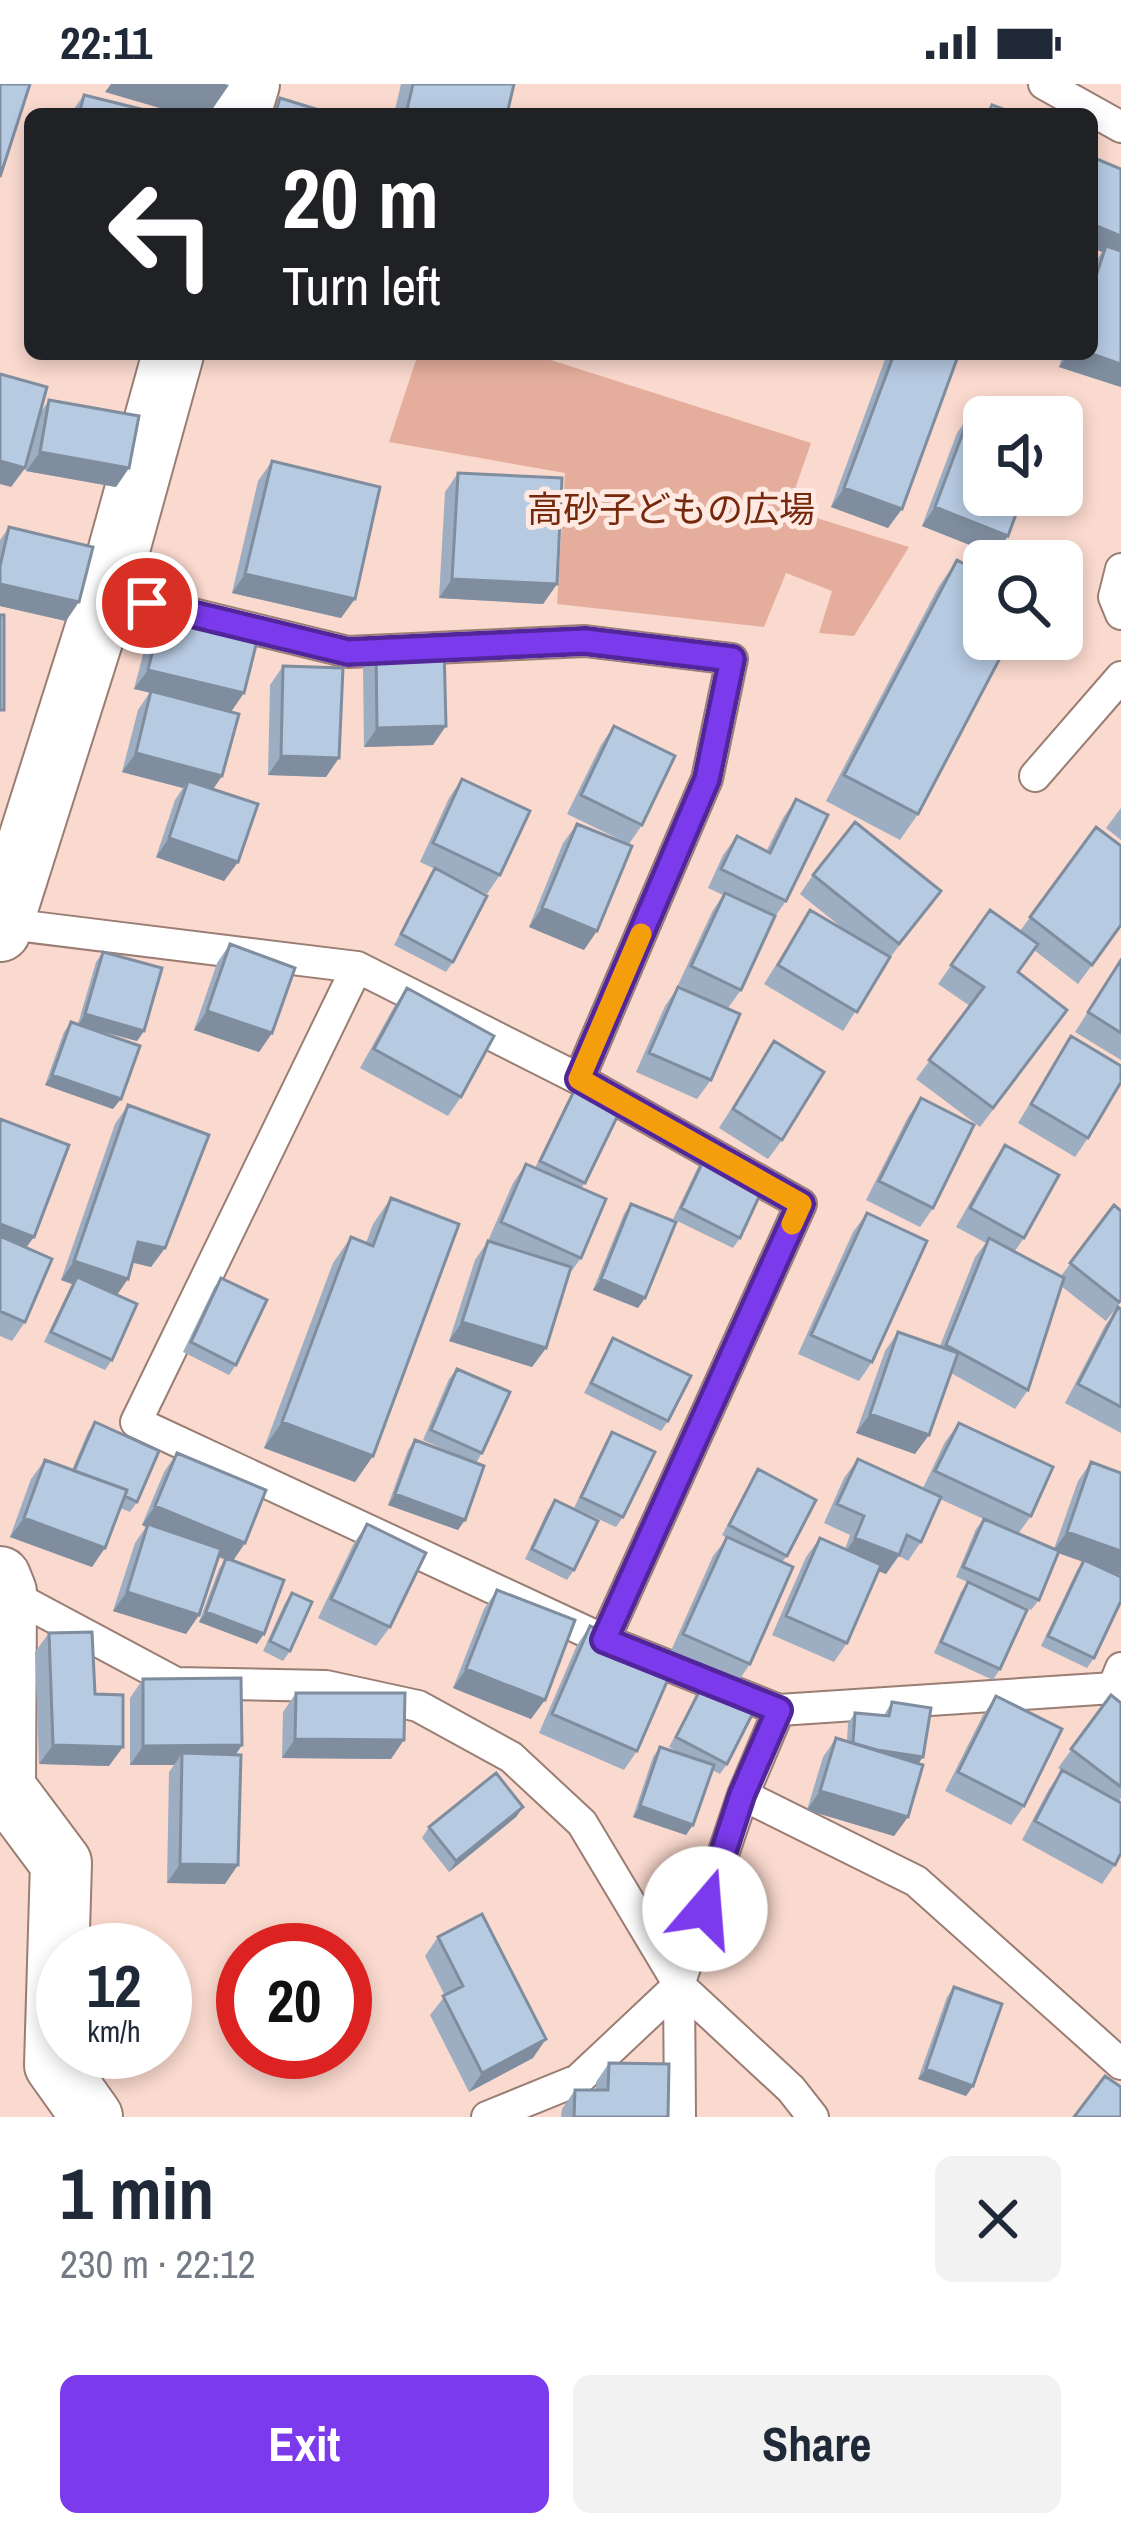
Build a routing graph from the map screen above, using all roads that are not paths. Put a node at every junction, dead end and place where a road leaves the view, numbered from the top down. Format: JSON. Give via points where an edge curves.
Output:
{"nodes":[{"id":1,"x":1044,"y":84,"type":"edge"},
{"id":2,"x":1086,"y":108,"type":"edge"},
{"id":3,"x":171,"y":360,"type":"edge"},
{"id":4,"x":1121,"y":568,"type":"edge"},
{"id":5,"x":107,"y":593,"type":"junction"},
{"id":6,"x":1121,"y":614,"type":"edge"},
{"id":7,"x":1121,"y":677,"type":"edge"},
{"id":8,"x":1035,"y":776,"type":"dead end"},
{"id":9,"x":2,"y":926,"type":"edge"},
{"id":10,"x":357,"y":967,"type":"junction"},
{"id":11,"x":579,"y":1079,"type":"junction"},
{"id":12,"x":3,"y":1585,"type":"edge"},
{"id":13,"x":604,"y":1640,"type":"junction"},
{"id":14,"x":1119,"y":1683,"type":"edge"},
{"id":15,"x":779,"y":1710,"type":"junction"},
{"id":16,"x":742,"y":1795,"type":"junction"},
{"id":17,"x":679,"y":1985,"type":"junction"},
{"id":18,"x":1121,"y":2065,"type":"edge"},
{"id":19,"x":92,"y":2117,"type":"edge"},
{"id":20,"x":487,"y":2117,"type":"edge"},
{"id":21,"x":680,"y":2117,"type":"edge"},
{"id":22,"x":813,"y":2117,"type":"edge"}],
"edges":[{"from":1,"to":2,"type":"lane"},
{"from":3,"to":5,"type":"street"},
{"from":4,"to":6,"type":"lane","via":[[1114,597]]},
{"from":5,"to":9,"type":"street"},
{"from":5,"to":11,"type":"lane","via":[[348,652],[585,641],[732,659],[707,779]]},
{"from":7,"to":8,"type":"lane"},
{"from":9,"to":10,"type":"lane"},
{"from":10,"to":11,"type":"lane"},
{"from":10,"to":13,"type":"lane","via":[[136,1422]]},
{"from":11,"to":13,"type":"lane","via":[[801,1204]]},
{"from":12,"to":17,"type":"lane","via":[[176,1682],[326,1686],[418,1706],[511,1757],[582,1822]]},
{"from":12,"to":19,"type":"street","via":[[4,1788],[62,1863],[55,2065]]},
{"from":13,"to":15,"type":"lane"},
{"from":14,"to":15,"type":"lane"},
{"from":15,"to":16,"type":"lane"},
{"from":16,"to":17,"type":"lane"},
{"from":16,"to":18,"type":"lane","via":[[916,1881]]},
{"from":17,"to":20,"type":"lane","via":[[578,2080]]},
{"from":17,"to":21,"type":"lane"},
{"from":17,"to":22,"type":"lane"}]}
